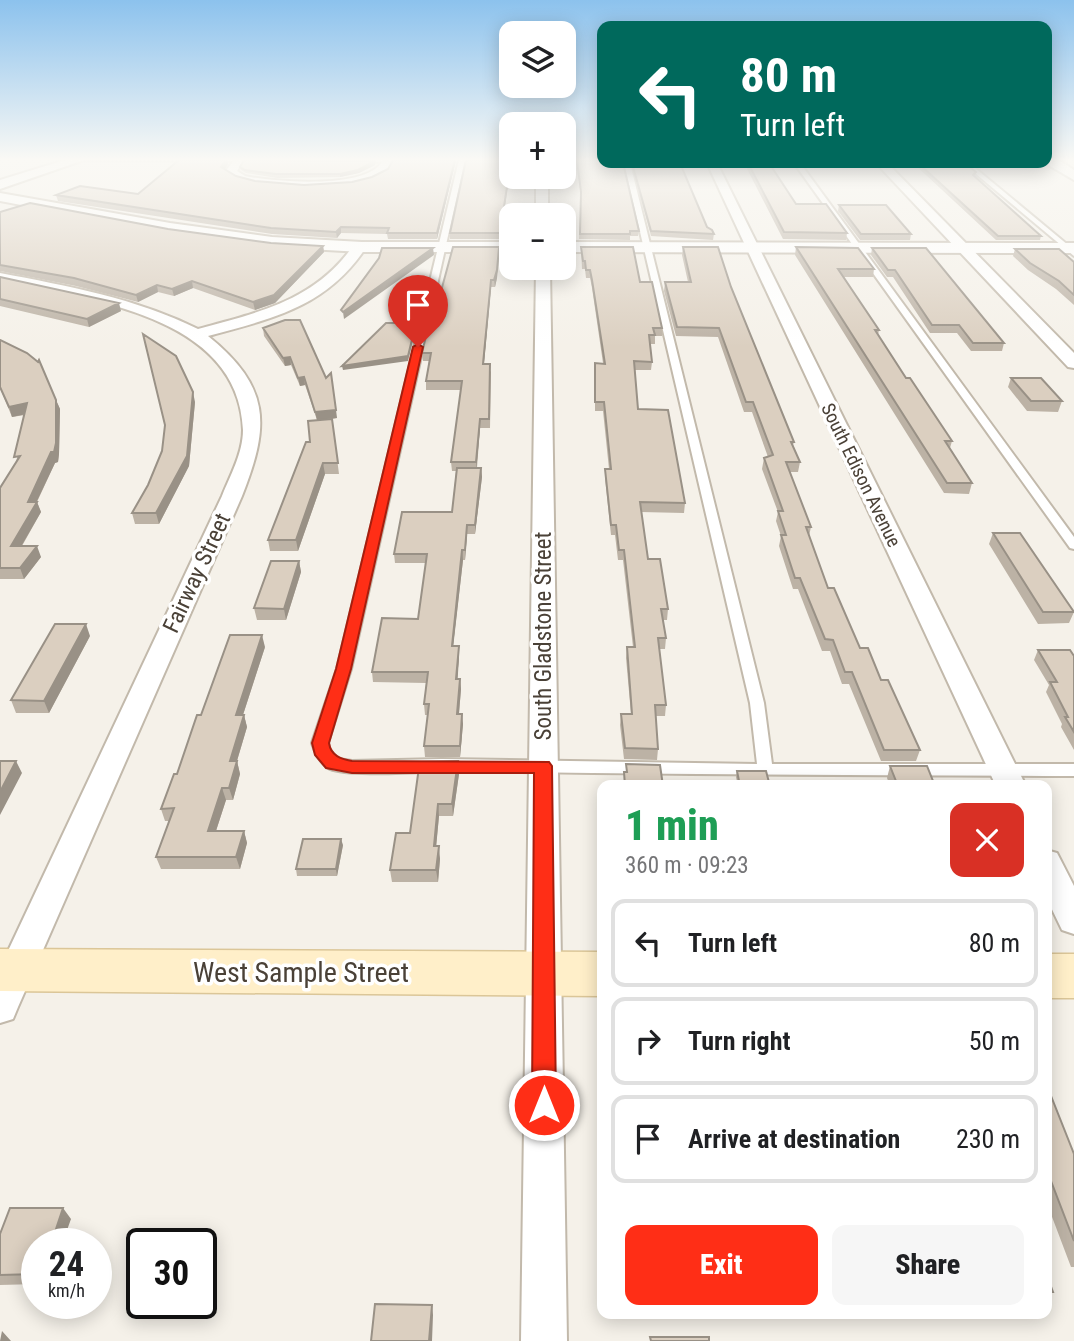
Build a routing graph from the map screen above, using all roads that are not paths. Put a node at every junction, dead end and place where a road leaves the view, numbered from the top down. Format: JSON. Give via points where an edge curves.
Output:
{"nodes":[{"id":1,"x":149,"y":223,"type":"edge"},
{"id":2,"x":448,"y":223,"type":"edge"},
{"id":3,"x":642,"y":223,"type":"edge"},
{"id":4,"x":740,"y":223,"type":"edge"},
{"id":5,"x":840,"y":223,"type":"edge"},
{"id":6,"x":938,"y":223,"type":"edge"},
{"id":7,"x":1038,"y":223,"type":"edge"},
{"id":8,"x":360,"y":246,"type":"junction"},
{"id":9,"x":443,"y":247,"type":"junction"},
{"id":10,"x":499,"y":247,"type":"edge"},
{"id":11,"x":576,"y":247,"type":"edge"},
{"id":12,"x":648,"y":247,"type":"junction"},
{"id":13,"x":752,"y":247,"type":"junction"},
{"id":14,"x":858,"y":247,"type":"junction"},
{"id":15,"x":961,"y":247,"type":"junction"},
{"id":16,"x":1071,"y":250,"type":"edge"},
{"id":17,"x":0,"y":277,"type":"edge"},
{"id":18,"x":543,"y":280,"type":"edge"},
{"id":19,"x":195,"y":335,"type":"junction"},
{"id":20,"x":1074,"y":363,"type":"edge"},
{"id":21,"x":1074,"y":545,"type":"edge"},
{"id":22,"x":543,"y":766,"type":"junction"},
{"id":23,"x":765,"y":769,"type":"junction"},
{"id":24,"x":1074,"y":770,"type":"edge"},
{"id":25,"x":1007,"y":778,"type":"edge"},
{"id":26,"x":1052,"y":874,"type":"edge"},
{"id":27,"x":1074,"y":920,"type":"edge"},
{"id":28,"x":545,"y":973,"type":"junction"},
{"id":29,"x":597,"y":974,"type":"edge"},
{"id":30,"x":1052,"y":976,"type":"edge"},
{"id":31,"x":1074,"y":976,"type":"edge"},
{"id":32,"x":6,"y":983,"type":"edge"},
{"id":33,"x":544,"y":1341,"type":"edge"}],
"edges":[{"from":1,"to":8,"type":"street","via":[[250,240]]},
{"from":2,"to":9,"type":"lane"},
{"from":3,"to":12,"type":"lane"},
{"from":4,"to":13,"type":"street","name":"South Edison Avenue"},
{"from":5,"to":14,"type":"lane"},
{"from":6,"to":15,"type":"street"},
{"from":7,"to":16,"type":"lane"},
{"from":8,"to":9,"type":"street"},
{"from":8,"to":19,"type":"street","via":[[336,278],[296,302]]},
{"from":9,"to":10,"type":"street"},
{"from":9,"to":22,"type":"lane","via":[[321,751],[333,764],[352,767]]},
{"from":11,"to":12,"type":"street"},
{"from":12,"to":13,"type":"street"},
{"from":12,"to":23,"type":"lane","via":[[757,704]]},
{"from":13,"to":14,"type":"street"},
{"from":13,"to":25,"type":"street","name":"South Edison Avenue"},
{"from":14,"to":15,"type":"street"},
{"from":14,"to":21,"type":"lane"},
{"from":15,"to":16,"type":"street"},
{"from":15,"to":20,"type":"street"},
{"from":17,"to":19,"type":"street","name":"Fairway Street","via":[[139,309]]},
{"from":18,"to":22,"type":"street","name":"South Gladstone Street"},
{"from":19,"to":32,"type":"street","name":"Fairway Street","via":[[228,360],[245,387],[252,416],[248,455]]},
{"from":22,"to":23,"type":"lane"},
{"from":22,"to":28,"type":"street","name":"South Gladstone Street"},
{"from":23,"to":25,"type":"lane"},
{"from":24,"to":25,"type":"lane"},
{"from":26,"to":27,"type":"street"},
{"from":28,"to":29,"type":"main road","name":"West Sample Street"},
{"from":28,"to":32,"type":"main road","name":"West Sample Street"},
{"from":28,"to":33,"type":"street","name":"South Gladstone Street"},
{"from":30,"to":31,"type":"main road"}]}
